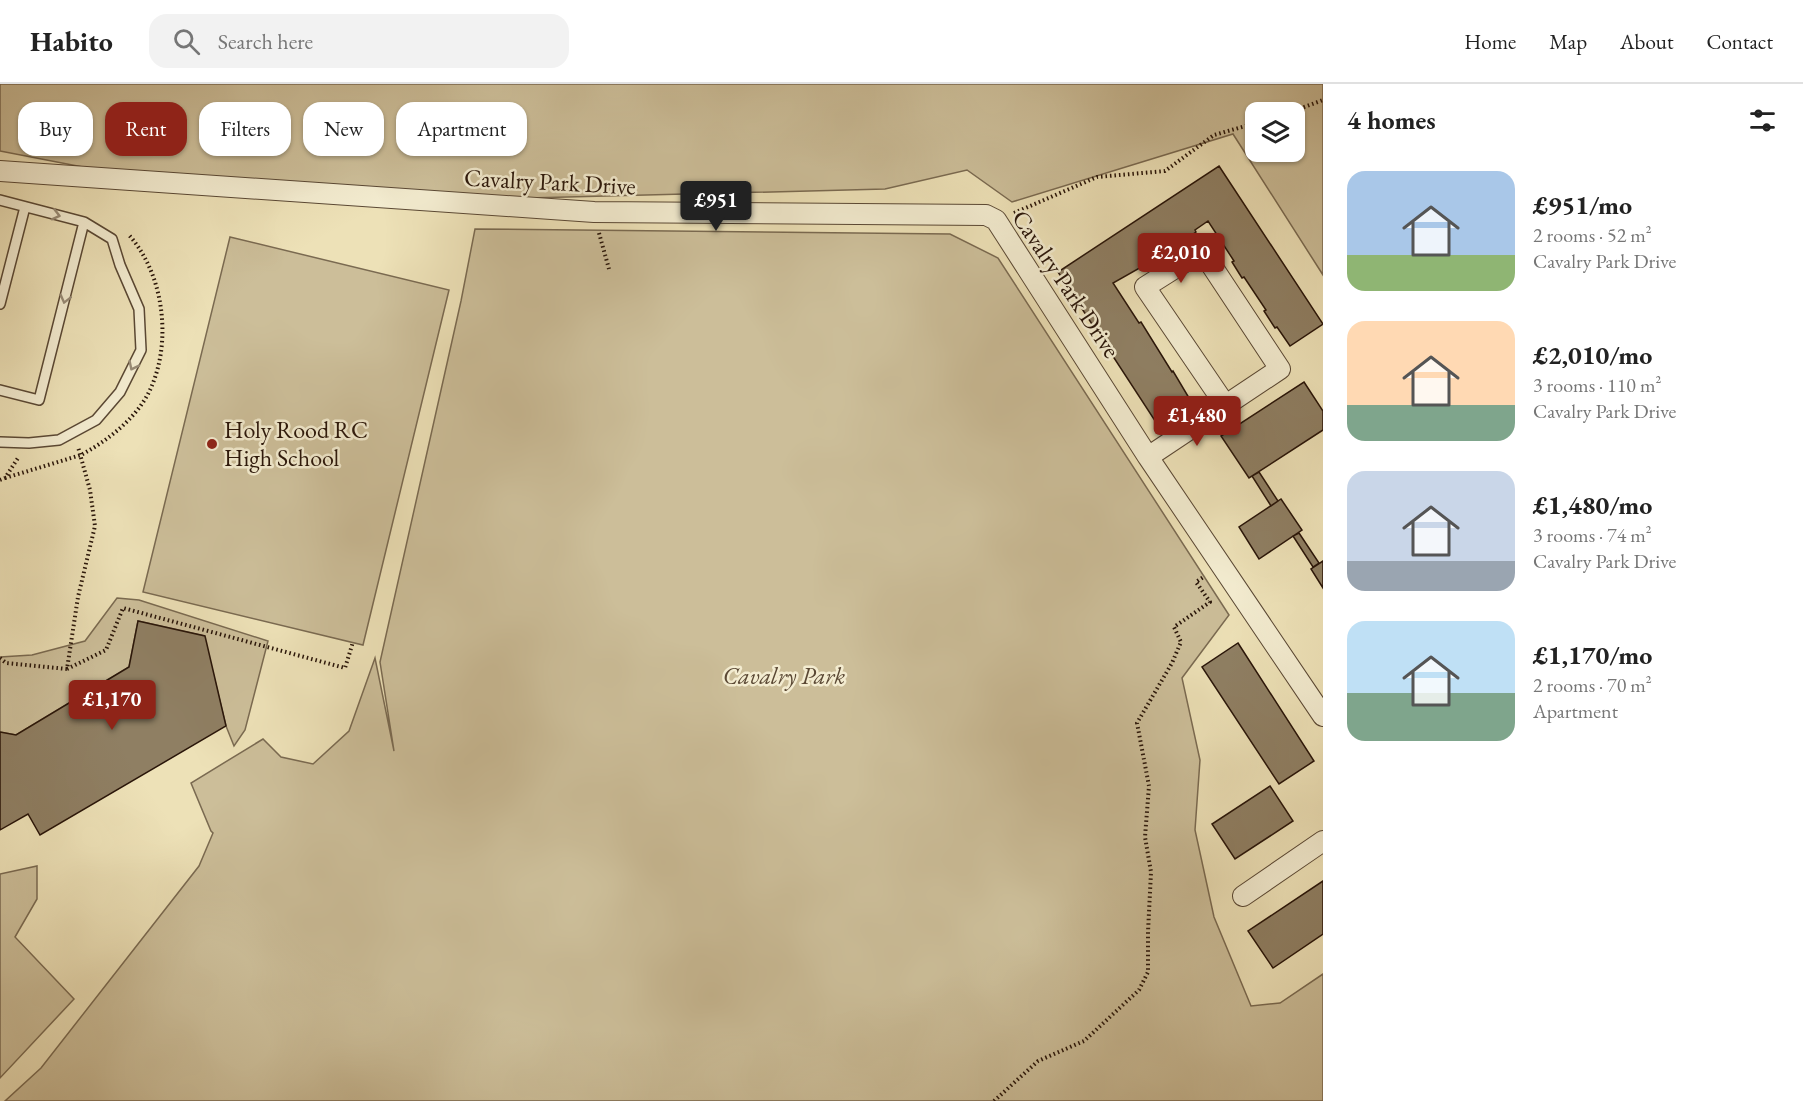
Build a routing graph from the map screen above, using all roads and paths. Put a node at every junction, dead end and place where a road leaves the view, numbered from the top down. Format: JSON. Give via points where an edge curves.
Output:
{"nodes":[{"id":1,"x":1323,"y":100,"type":"edge"},
{"id":2,"x":1305,"y":107,"type":"edge"},
{"id":3,"x":1245,"y":126,"type":"edge"},
{"id":4,"x":0,"y":171,"type":"edge"},
{"id":5,"x":0,"y":200,"type":"edge"},
{"id":6,"x":25,"y":207,"type":"junction"},
{"id":7,"x":594,"y":212,"type":"junction"},
{"id":8,"x":996,"y":220,"type":"junction"},
{"id":9,"x":84,"y":222,"type":"junction"},
{"id":10,"x":609,"y":269,"type":"dead end"},
{"id":11,"x":0,"y":304,"type":"edge"},
{"id":12,"x":0,"y":390,"type":"edge"},
{"id":13,"x":1226,"y":405,"type":"junction"},
{"id":14,"x":72,"y":433,"type":"junction"},
{"id":15,"x":0,"y":442,"type":"edge"},
{"id":16,"x":29,"y":443,"type":"junction"},
{"id":17,"x":1148,"y":457,"type":"junction"},
{"id":18,"x":0,"y":480,"type":"edge"},
{"id":19,"x":1221,"y":566,"type":"junction"},
{"id":20,"x":353,"y":642,"type":"dead end"},
{"id":21,"x":0,"y":658,"type":"edge"},
{"id":22,"x":67,"y":669,"type":"junction"},
{"id":23,"x":1323,"y":716,"type":"edge"},
{"id":24,"x":1323,"y":841,"type":"edge"},
{"id":25,"x":1243,"y":896,"type":"dead end"},
{"id":26,"x":994,"y":1101,"type":"edge"}],
"edges":[{"from":1,"to":2,"type":"path"},
{"from":3,"to":8,"type":"path","via":[[1214,135],[1165,171],[1096,177]]},
{"from":4,"to":7,"type":"street","name":"Cavalry Park Drive"},
{"from":5,"to":6,"type":"lane"},
{"from":6,"to":9,"type":"lane","one_way":true},
{"from":6,"to":11,"type":"lane"},
{"from":7,"to":8,"type":"street","name":"Cavalry Park Drive","via":[[986,215]]},
{"from":7,"to":10,"type":"path"},
{"from":8,"to":17,"type":"street","name":"Cavalry Park Drive"},
{"from":9,"to":12,"type":"lane","one_way":true,"via":[[39,400]]},
{"from":9,"to":14,"type":"lane","one_way":true,"via":[[112,239],[139,309],[141,350],[120,392],[96,420]]},
{"from":13,"to":13,"type":"street","via":[[1280,369],[1202,251],[1145,287]]},
{"from":13,"to":17,"type":"street"},
{"from":14,"to":16,"type":"lane","via":[[59,440]]},
{"from":14,"to":22,"type":"path","via":[[90,490],[95,526],[82,575]]},
{"from":15,"to":16,"type":"lane"},
{"from":16,"to":18,"type":"path"},
{"from":17,"to":19,"type":"street","name":"Cavalry Park Drive"},
{"from":19,"to":23,"type":"street","name":"Cavalry Park Drive"},
{"from":19,"to":26,"type":"path","via":[[1196,582],[1210,602],[1174,627],[1180,642],[1172,663],[1137,723],[1149,786],[1145,837],[1151,872],[1148,972],[1139,990],[1084,1041],[1038,1061]]},
{"from":20,"to":22,"type":"path","via":[[345,668],[123,608],[106,650]]},
{"from":21,"to":22,"type":"path","via":[[6,663]]},
{"from":24,"to":25,"type":"street"}]}
